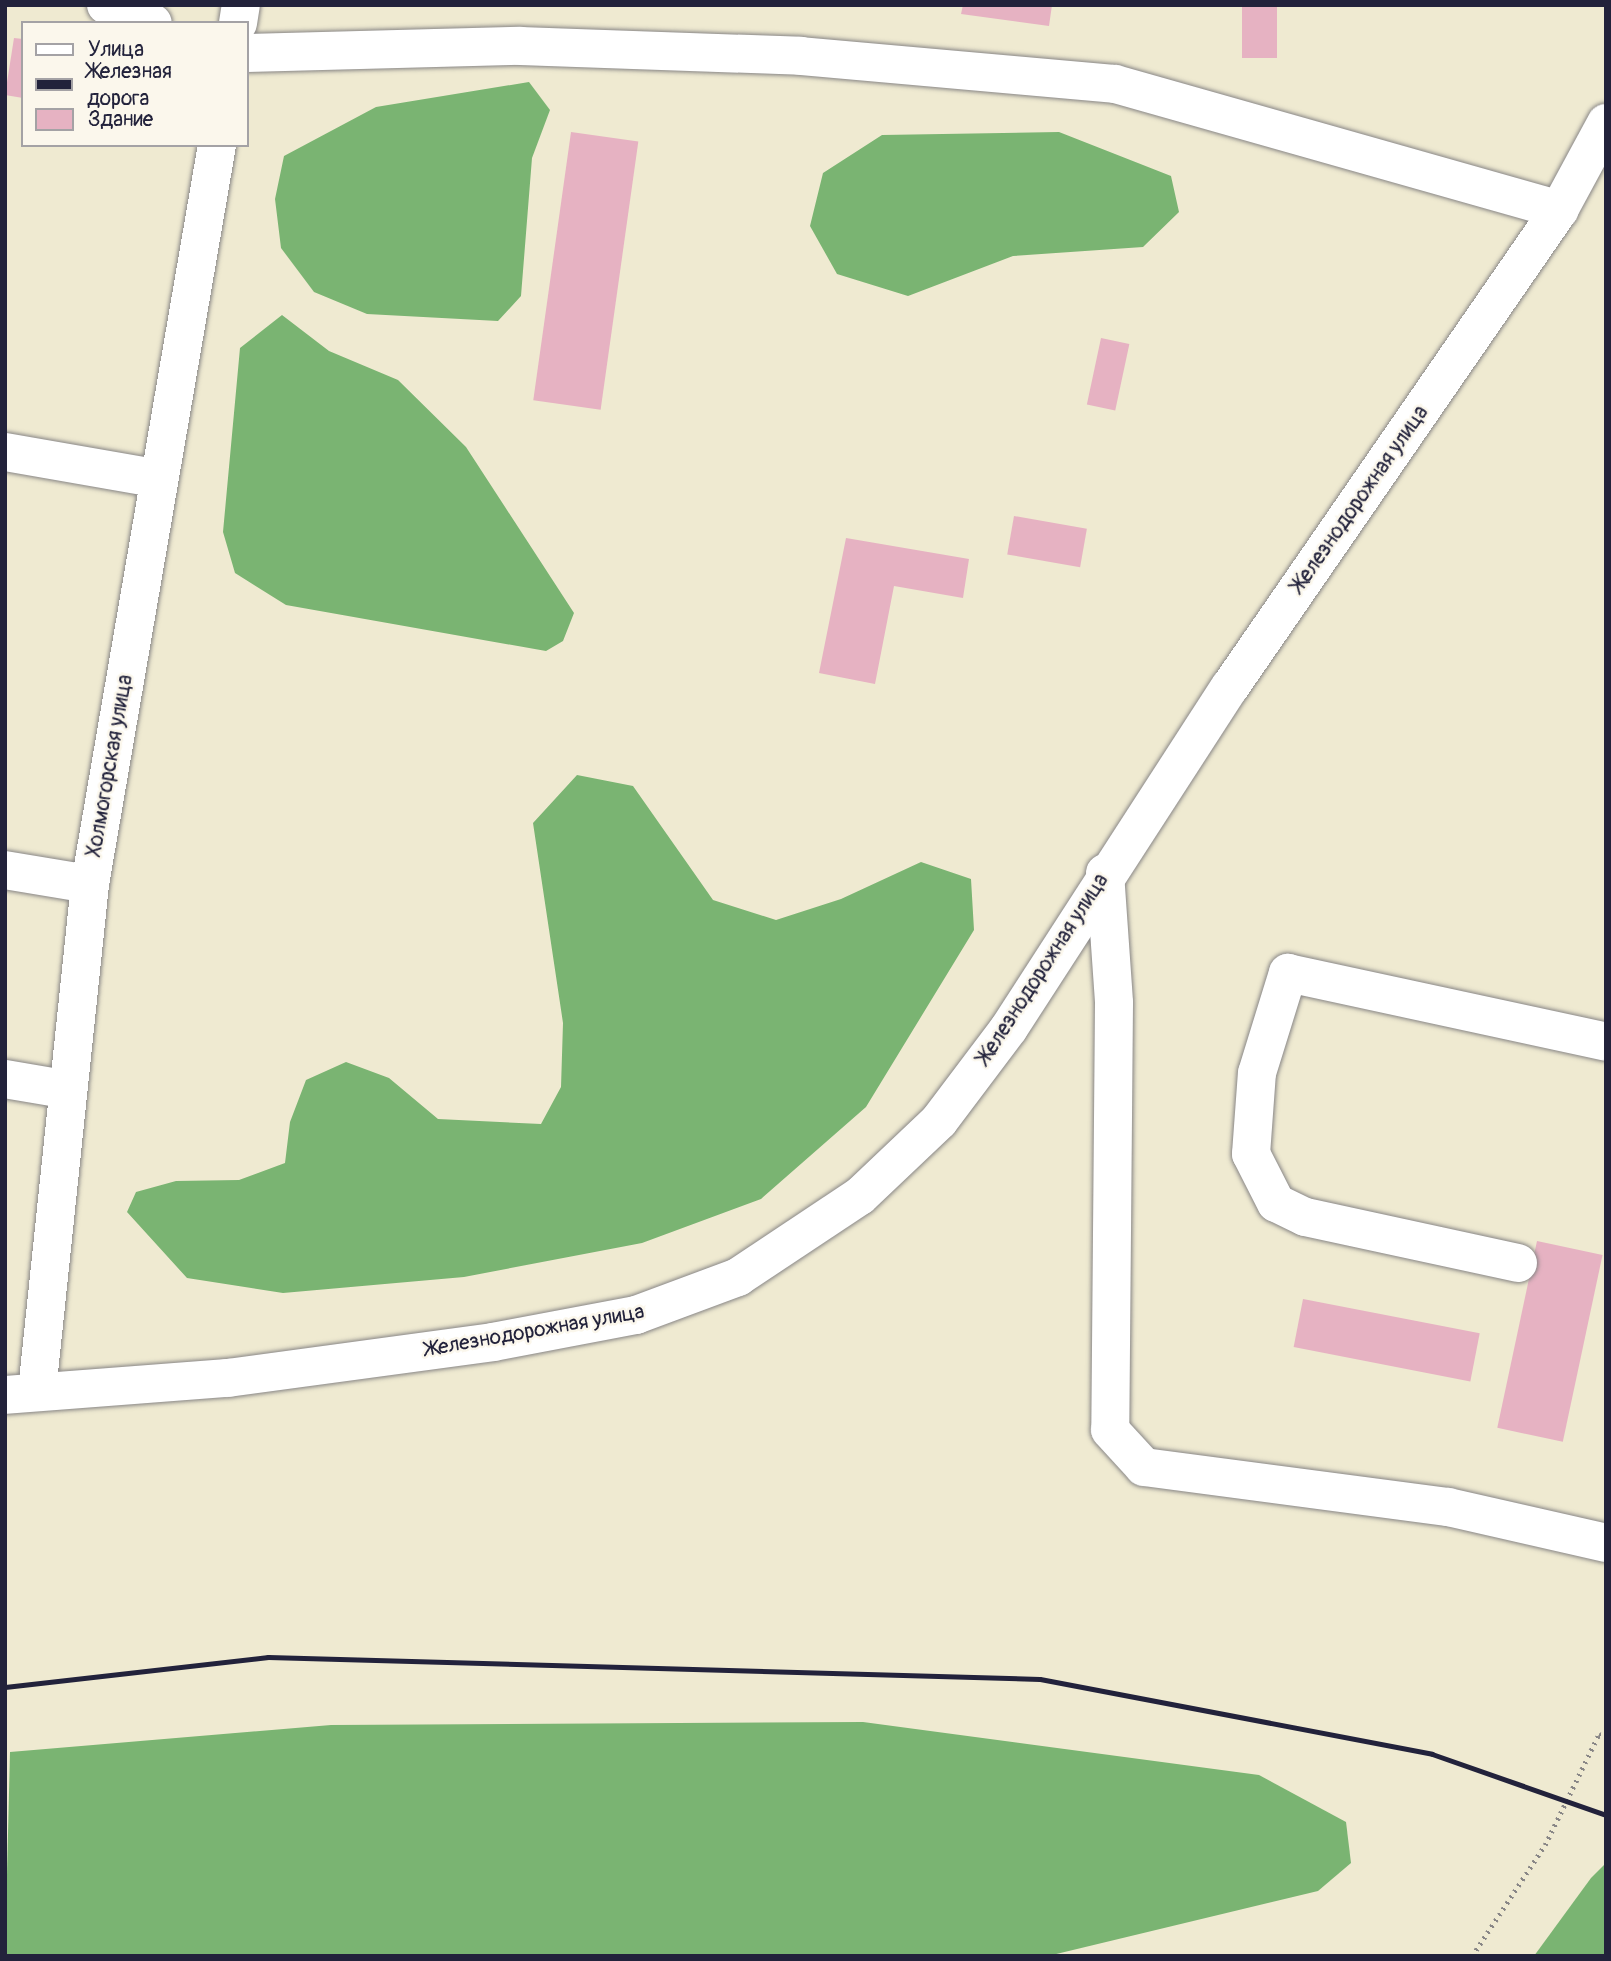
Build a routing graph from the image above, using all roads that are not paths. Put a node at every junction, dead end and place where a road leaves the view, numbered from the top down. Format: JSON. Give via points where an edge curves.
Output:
{"nodes":[{"id":1,"x":106,"y":5,"type":"edge"},
{"id":2,"x":148,"y":21,"type":"edge"},
{"id":3,"x":248,"y":53,"type":"edge"},
{"id":4,"x":1606,"y":123,"type":"edge"},
{"id":5,"x":217,"y":147,"type":"edge"},
{"id":6,"x":1559,"y":210,"type":"junction"},
{"id":7,"x":5,"y":452,"type":"edge"},
{"id":8,"x":159,"y":479,"type":"junction"},
{"id":9,"x":1105,"y":873,"type":"junction"},
{"id":10,"x":7,"y":876,"type":"edge"},
{"id":11,"x":90,"y":884,"type":"junction"},
{"id":12,"x":1606,"y":1042,"type":"edge"},
{"id":13,"x":5,"y":1079,"type":"edge"},
{"id":14,"x":64,"y":1089,"type":"junction"},
{"id":15,"x":1518,"y":1263,"type":"dead end"},
{"id":16,"x":21,"y":1393,"type":"edge"},
{"id":17,"x":1606,"y":1543,"type":"edge"}],
"edges":[{"from":1,"to":2,"type":"street"},
{"from":3,"to":6,"type":"street","via":[[520,46],[801,56],[1115,84]]},
{"from":4,"to":6,"type":"street","name":"Железнодорожная улица"},
{"from":5,"to":8,"type":"street","name":"Холмогорская улица"},
{"from":6,"to":9,"type":"street","name":"Железнодорожная улица"},
{"from":7,"to":8,"type":"street"},
{"from":8,"to":11,"type":"street","name":"Холмогорская улица"},
{"from":9,"to":16,"type":"street","name":"Железнодорожная улица","via":[[1009,1028],[939,1121],[860,1196],[738,1277],[636,1315],[493,1342],[228,1378]]},
{"from":9,"to":17,"type":"street","via":[[1114,1003],[1110,1430],[1144,1467],[1448,1507]]},
{"from":10,"to":11,"type":"street"},
{"from":11,"to":14,"type":"street","name":"Холмогорская улица"},
{"from":12,"to":15,"type":"street","via":[[1288,973],[1257,1073],[1251,1154],[1276,1203],[1305,1217]]},
{"from":13,"to":14,"type":"street"},
{"from":14,"to":16,"type":"street","name":"Холмогорская улица"}]}
